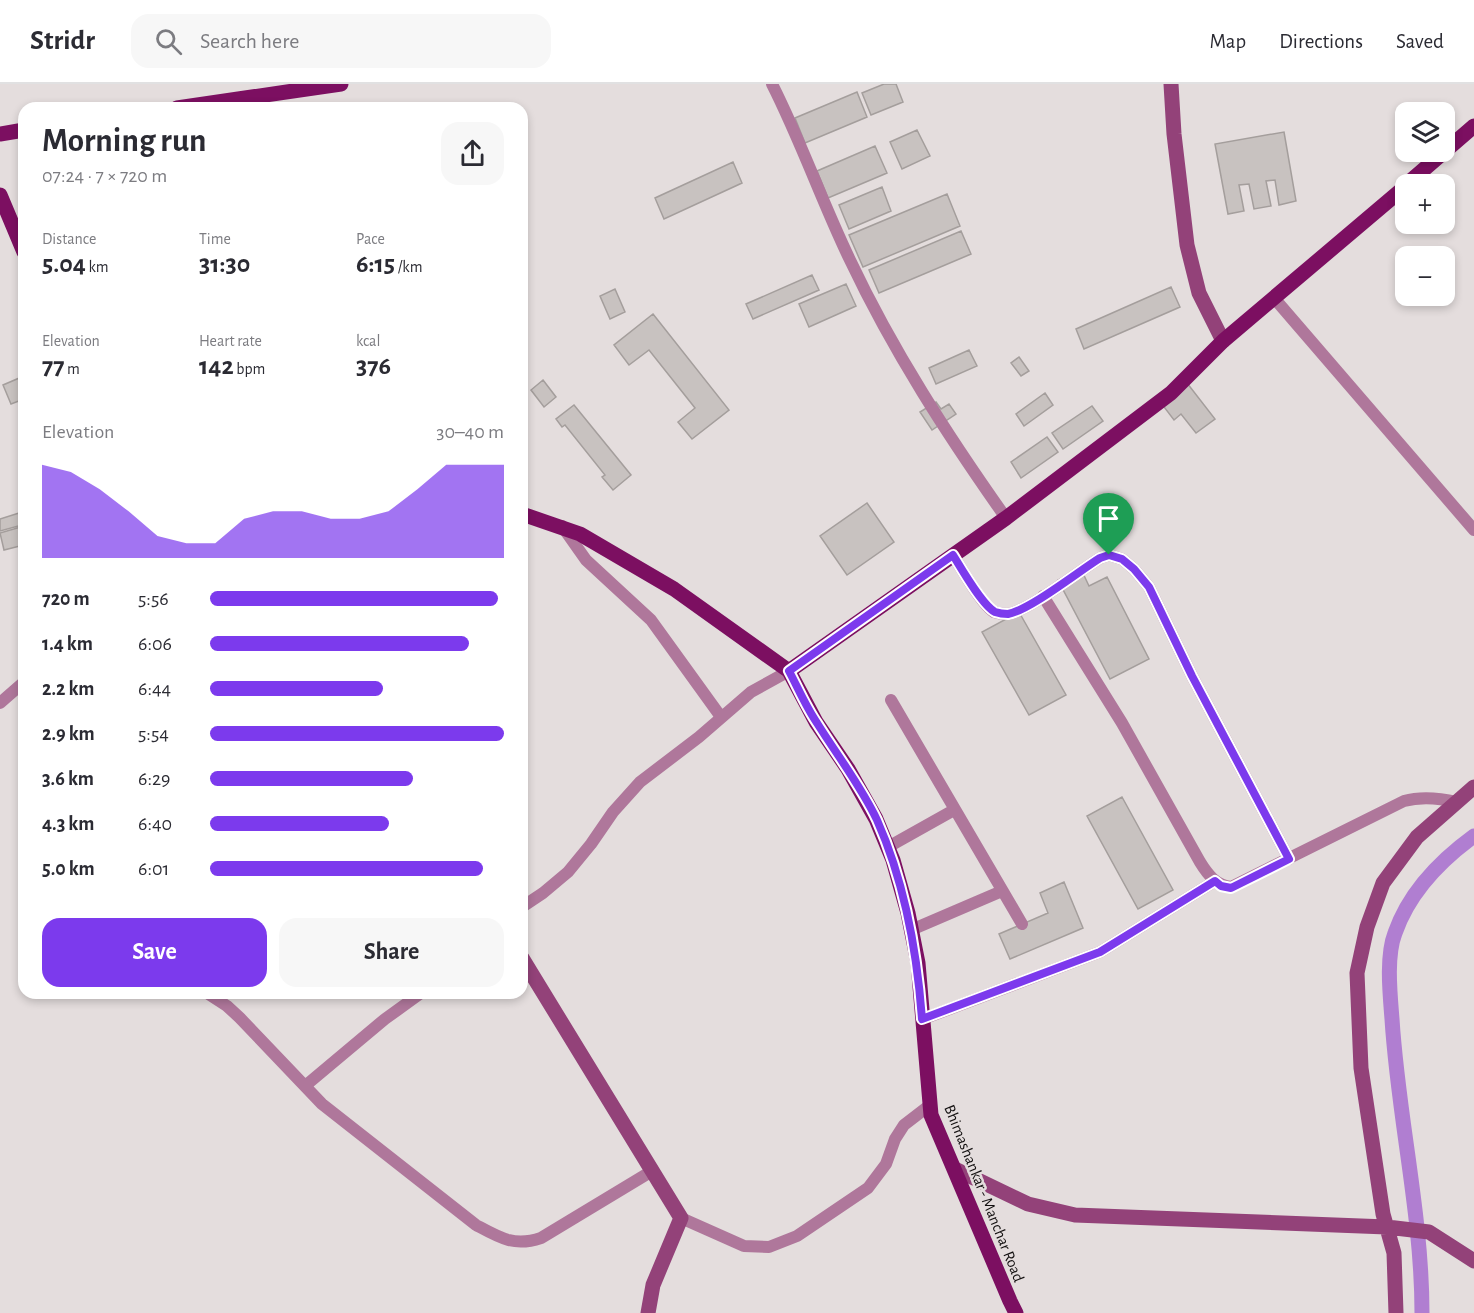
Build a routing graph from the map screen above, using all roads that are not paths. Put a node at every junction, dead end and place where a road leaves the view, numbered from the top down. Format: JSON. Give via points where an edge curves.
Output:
{"nodes":[{"id":1,"x":341,"y":84,"type":"edge"},
{"id":2,"x":772,"y":84,"type":"edge"},
{"id":3,"x":1171,"y":84,"type":"edge"},
{"id":4,"x":218,"y":102,"type":"edge"},
{"id":5,"x":1474,"y":126,"type":"edge"},
{"id":6,"x":18,"y":131,"type":"edge"},
{"id":7,"x":0,"y":134,"type":"edge"},
{"id":8,"x":1419,"y":174,"type":"edge"},
{"id":9,"x":1395,"y":194,"type":"edge"},
{"id":10,"x":0,"y":195,"type":"edge"},
{"id":11,"x":18,"y":238,"type":"edge"},
{"id":12,"x":1274,"y":298,"type":"junction"},
{"id":13,"x":1223,"y":341,"type":"junction"},
{"id":14,"x":528,"y":516,"type":"edge"},
{"id":15,"x":1006,"y":518,"type":"junction"},
{"id":16,"x":561,"y":526,"type":"junction"},
{"id":17,"x":1474,"y":530,"type":"edge"},
{"id":18,"x":953,"y":555,"type":"junction"},
{"id":19,"x":1043,"y":596,"type":"junction"},
{"id":20,"x":789,"y":671,"type":"junction"},
{"id":21,"x":18,"y":687,"type":"edge"},
{"id":22,"x":891,"y":700,"type":"dead end"},
{"id":23,"x":0,"y":703,"type":"edge"},
{"id":24,"x":722,"y":717,"type":"junction"},
{"id":25,"x":1474,"y":787,"type":"edge"},
{"id":26,"x":1457,"y":802,"type":"junction"},
{"id":27,"x":954,"y":810,"type":"junction"},
{"id":28,"x":888,"y":847,"type":"junction"},
{"id":29,"x":1289,"y":859,"type":"junction"},
{"id":30,"x":1215,"y":881,"type":"junction"},
{"id":31,"x":1002,"y":891,"type":"junction"},
{"id":32,"x":528,"y":903,"type":"edge"},
{"id":33,"x":1022,"y":924,"type":"dead end"},
{"id":34,"x":911,"y":930,"type":"junction"},
{"id":35,"x":528,"y":968,"type":"edge"},
{"id":36,"x":216,"y":999,"type":"edge"},
{"id":37,"x":410,"y":999,"type":"edge"},
{"id":38,"x":922,"y":1019,"type":"junction"},
{"id":39,"x":305,"y":1086,"type":"junction"},
{"id":40,"x":930,"y":1105,"type":"junction"},
{"id":41,"x":955,"y":1168,"type":"junction"},
{"id":42,"x":652,"y":1171,"type":"junction"},
{"id":43,"x":681,"y":1218,"type":"junction"},
{"id":44,"x":1389,"y":1228,"type":"junction"},
{"id":45,"x":1474,"y":1261,"type":"edge"},
{"id":46,"x":648,"y":1313,"type":"edge"},
{"id":47,"x":1017,"y":1313,"type":"edge"},
{"id":48,"x":1396,"y":1313,"type":"edge"}],
"edges":[{"from":1,"to":4,"type":"main road"},
{"from":2,"to":15,"type":"street","via":[[850,260],[889,337],[932,410]]},
{"from":3,"to":13,"type":"street","via":[[1187,245],[1199,293]]},
{"from":5,"to":8,"type":"main road"},
{"from":6,"to":7,"type":"main road"},
{"from":9,"to":12,"type":"main road"},
{"from":10,"to":11,"type":"main road"},
{"from":12,"to":13,"type":"main road"},
{"from":12,"to":17,"type":"street"},
{"from":13,"to":15,"type":"main road","via":[[1171,393]]},
{"from":14,"to":16,"type":"main road","name":"Bhimashankar - Manchar Road"},
{"from":15,"to":18,"type":"main road"},
{"from":16,"to":20,"type":"main road","name":"Bhimashankar - Manchar Road","via":[[674,589]]},
{"from":16,"to":24,"type":"street","via":[[586,560],[651,620]]},
{"from":18,"to":19,"type":"street","via":[[994,612],[1007,614]]},
{"from":18,"to":20,"type":"main road"},
{"from":19,"to":29,"type":"street","via":[[1109,555],[1134,569],[1149,587]]},
{"from":19,"to":30,"type":"street","via":[[1122,723],[1200,862]]},
{"from":20,"to":24,"type":"street","via":[[751,692]]},
{"from":20,"to":28,"type":"main road","name":"Bhimashankar - Manchar Road","via":[[816,722],[848,769]]},
{"from":21,"to":23,"type":"street"},
{"from":22,"to":27,"type":"street"},
{"from":24,"to":32,"type":"street","via":[[640,782],[568,872]]},
{"from":25,"to":26,"type":"street"},
{"from":26,"to":29,"type":"street","via":[[1437,798],[1404,801]]},
{"from":26,"to":44,"type":"street","via":[[1417,837],[1383,883],[1367,927],[1357,973],[1361,1068]]},
{"from":27,"to":28,"type":"street"},
{"from":27,"to":31,"type":"street"},
{"from":28,"to":34,"type":"main road","name":"Bhimashankar - Manchar Road"},
{"from":29,"to":30,"type":"street","via":[[1231,888]]},
{"from":30,"to":38,"type":"street","via":[[1100,952]]},
{"from":31,"to":33,"type":"street"},
{"from":31,"to":34,"type":"street"},
{"from":34,"to":38,"type":"main road","name":"Bhimashankar - Manchar Road"},
{"from":35,"to":42,"type":"street"},
{"from":36,"to":39,"type":"street"},
{"from":37,"to":39,"type":"street"},
{"from":38,"to":40,"type":"main road","name":"Bhimashankar - Manchar Road"},
{"from":39,"to":42,"type":"street","via":[[346,1125],[477,1226],[513,1242],[541,1238]]},
{"from":40,"to":41,"type":"main road","name":"Bhimashankar - Manchar Road"},
{"from":40,"to":43,"type":"street","via":[[904,1125],[886,1164],[868,1188],[798,1236],[769,1247],[744,1246]]},
{"from":41,"to":44,"type":"street","via":[[1028,1204],[1075,1215]]},
{"from":41,"to":47,"type":"main road","name":"Bhimashankar - Manchar Road"},
{"from":42,"to":43,"type":"street"},
{"from":43,"to":46,"type":"street","via":[[652,1285]]},
{"from":44,"to":45,"type":"street","via":[[1430,1232]]},
{"from":44,"to":48,"type":"street"}]}
